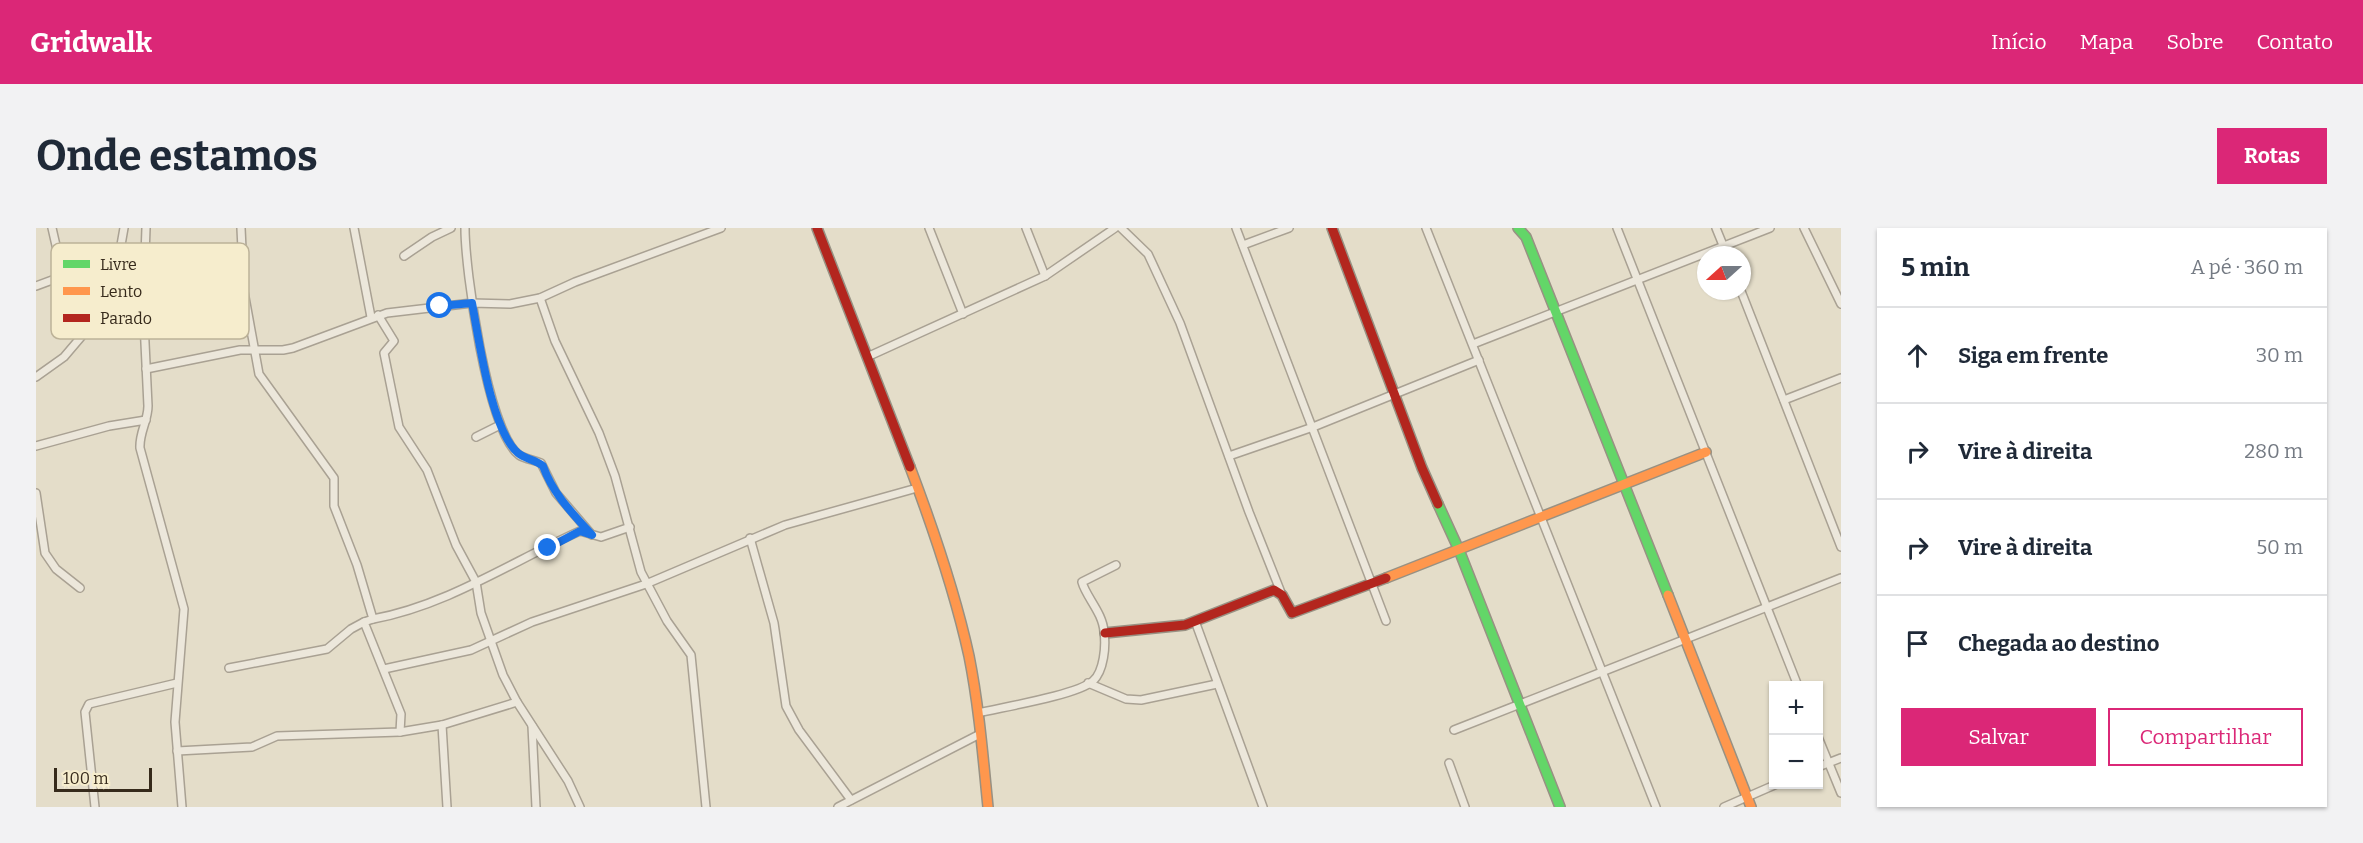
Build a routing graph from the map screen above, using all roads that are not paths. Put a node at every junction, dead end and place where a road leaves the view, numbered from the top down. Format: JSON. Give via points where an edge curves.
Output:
{"nodes":[{"id":1,"x":52,"y":228,"type":"edge"},
{"id":2,"x":124,"y":228,"type":"edge"},
{"id":3,"x":146,"y":228,"type":"edge"},
{"id":4,"x":241,"y":228,"type":"edge"},
{"id":5,"x":354,"y":228,"type":"edge"},
{"id":6,"x":451,"y":228,"type":"edge"},
{"id":7,"x":465,"y":228,"type":"edge"},
{"id":8,"x":721,"y":228,"type":"edge"},
{"id":9,"x":817,"y":228,"type":"edge"},
{"id":10,"x":930,"y":228,"type":"edge"},
{"id":11,"x":1026,"y":228,"type":"edge"},
{"id":12,"x":1115,"y":228,"type":"edge"},
{"id":13,"x":1120,"y":228,"type":"edge"},
{"id":14,"x":1236,"y":228,"type":"edge"},
{"id":15,"x":1290,"y":228,"type":"edge"},
{"id":16,"x":1332,"y":228,"type":"edge"},
{"id":17,"x":1426,"y":228,"type":"edge"},
{"id":18,"x":1518,"y":228,"type":"edge"},
{"id":19,"x":1617,"y":228,"type":"edge"},
{"id":20,"x":1716,"y":228,"type":"edge"},
{"id":21,"x":1770,"y":228,"type":"edge"},
{"id":22,"x":1804,"y":228,"type":"edge"},
{"id":23,"x":55,"y":243,"type":"edge"},
{"id":24,"x":121,"y":243,"type":"edge"},
{"id":25,"x":145,"y":243,"type":"edge"},
{"id":26,"x":242,"y":243,"type":"edge"},
{"id":27,"x":1243,"y":245,"type":"junction"},
{"id":28,"x":1724,"y":246,"type":"joint"},
{"id":29,"x":404,"y":256,"type":"dead end"},
{"id":30,"x":1697,"y":256,"type":"edge"},
{"id":31,"x":1045,"y":276,"type":"junction"},
{"id":32,"x":1638,"y":279,"type":"junction"},
{"id":33,"x":51,"y":280,"type":"edge"},
{"id":34,"x":36,"y":286,"type":"edge"},
{"id":35,"x":540,"y":298,"type":"junction"},
{"id":36,"x":1745,"y":300,"type":"edge"},
{"id":37,"x":472,"y":303,"type":"junction"},
{"id":38,"x":1841,"y":304,"type":"edge"},
{"id":39,"x":1557,"y":311,"type":"junction"},
{"id":40,"x":963,"y":314,"type":"junction"},
{"id":41,"x":374,"y":316,"type":"junction"},
{"id":42,"x":249,"y":321,"type":"edge"},
{"id":43,"x":78,"y":339,"type":"edge"},
{"id":44,"x":145,"y":339,"type":"edge"},
{"id":45,"x":1473,"y":344,"type":"junction"},
{"id":46,"x":254,"y":350,"type":"junction"},
{"id":47,"x":867,"y":357,"type":"junction"},
{"id":48,"x":1479,"y":360,"type":"junction"},
{"id":49,"x":146,"y":369,"type":"junction"},
{"id":50,"x":36,"y":377,"type":"edge"},
{"id":51,"x":1841,"y":378,"type":"edge"},
{"id":52,"x":1395,"y":394,"type":"junction"},
{"id":53,"x":1784,"y":400,"type":"junction"},
{"id":54,"x":146,"y":420,"type":"junction"},
{"id":55,"x":500,"y":425,"type":"junction"},
{"id":56,"x":1313,"y":427,"type":"junction"},
{"id":57,"x":476,"y":436,"type":"dead end"},
{"id":58,"x":36,"y":446,"type":"edge"},
{"id":59,"x":1706,"y":452,"type":"junction"},
{"id":60,"x":1229,"y":456,"type":"junction"},
{"id":61,"x":1624,"y":483,"type":"junction"},
{"id":62,"x":917,"y":488,"type":"junction"},
{"id":63,"x":36,"y":493,"type":"edge"},
{"id":64,"x":1540,"y":516,"type":"junction"},
{"id":65,"x":630,"y":527,"type":"junction"},
{"id":66,"x":592,"y":535,"type":"junction"},
{"id":67,"x":750,"y":538,"type":"junction"},
{"id":68,"x":1841,"y":547,"type":"edge"},
{"id":69,"x":1459,"y":550,"type":"junction"},
{"id":70,"x":1116,"y":565,"type":"dead end"},
{"id":71,"x":1841,"y":578,"type":"edge"},
{"id":72,"x":1371,"y":581,"type":"junction"},
{"id":73,"x":476,"y":582,"type":"junction"},
{"id":74,"x":646,"y":584,"type":"junction"},
{"id":75,"x":80,"y":588,"type":"dead end"},
{"id":76,"x":1278,"y":592,"type":"junction"},
{"id":77,"x":1767,"y":608,"type":"junction"},
{"id":78,"x":373,"y":620,"type":"junction"},
{"id":79,"x":1195,"y":621,"type":"junction"},
{"id":80,"x":1386,"y":621,"type":"dead end"},
{"id":81,"x":364,"y":622,"type":"junction"},
{"id":82,"x":1105,"y":633,"type":"junction"},
{"id":83,"x":1685,"y":639,"type":"junction"},
{"id":84,"x":490,"y":642,"type":"junction"},
{"id":85,"x":229,"y":668,"type":"dead end"},
{"id":86,"x":384,"y":669,"type":"junction"},
{"id":87,"x":1602,"y":671,"type":"junction"},
{"id":88,"x":1796,"y":681,"type":"edge"},
{"id":89,"x":177,"y":683,"type":"junction"},
{"id":90,"x":1088,"y":684,"type":"junction"},
{"id":91,"x":1217,"y":684,"type":"junction"},
{"id":92,"x":516,"y":702,"type":"junction"},
{"id":93,"x":1520,"y":705,"type":"junction"},
{"id":94,"x":978,"y":713,"type":"junction"},
{"id":95,"x":532,"y":724,"type":"junction"},
{"id":96,"x":442,"y":725,"type":"junction"},
{"id":97,"x":1454,"y":730,"type":"dead end"},
{"id":98,"x":400,"y":732,"type":"junction"},
{"id":99,"x":980,"y":734,"type":"junction"},
{"id":100,"x":1823,"y":750,"type":"edge"},
{"id":101,"x":177,"y":751,"type":"junction"},
{"id":102,"x":1841,"y":758,"type":"edge"},
{"id":103,"x":1449,"y":763,"type":"dead end"},
{"id":104,"x":1828,"y":763,"type":"junction"},
{"id":105,"x":1823,"y":765,"type":"edge"},
{"id":106,"x":1769,"y":787,"type":"edge"},
{"id":107,"x":1841,"y":793,"type":"edge"},
{"id":108,"x":1747,"y":797,"type":"junction"},
{"id":109,"x":851,"y":800,"type":"junction"},
{"id":110,"x":95,"y":807,"type":"edge"},
{"id":111,"x":182,"y":807,"type":"edge"},
{"id":112,"x":447,"y":807,"type":"edge"},
{"id":113,"x":536,"y":807,"type":"edge"},
{"id":114,"x":580,"y":807,"type":"edge"},
{"id":115,"x":706,"y":807,"type":"edge"},
{"id":116,"x":838,"y":807,"type":"edge"},
{"id":117,"x":988,"y":807,"type":"edge"},
{"id":118,"x":1263,"y":807,"type":"edge"},
{"id":119,"x":1465,"y":807,"type":"edge"},
{"id":120,"x":1560,"y":807,"type":"edge"},
{"id":121,"x":1656,"y":807,"type":"edge"},
{"id":122,"x":1724,"y":807,"type":"edge"},
{"id":123,"x":1751,"y":807,"type":"edge"}],
"edges":[{"from":1,"to":23,"type":"street"},
{"from":2,"to":24,"type":"street"},
{"from":3,"to":25,"type":"street"},
{"from":4,"to":26,"type":"street"},
{"from":5,"to":41,"type":"street"},
{"from":6,"to":29,"type":"street"},
{"from":7,"to":37,"type":"street"},
{"from":8,"to":35,"type":"street"},
{"from":9,"to":47,"type":"street"},
{"from":10,"to":40,"type":"street"},
{"from":11,"to":31,"type":"street"},
{"from":12,"to":31,"type":"street"},
{"from":13,"to":60,"type":"street","via":[[1148,254],[1180,323]]},
{"from":14,"to":27,"type":"street"},
{"from":15,"to":27,"type":"street"},
{"from":16,"to":52,"type":"street"},
{"from":17,"to":45,"type":"street"},
{"from":18,"to":39,"type":"street","via":[[1526,237]]},
{"from":19,"to":32,"type":"street"},
{"from":20,"to":28,"type":"street"},
{"from":21,"to":28,"type":"street"},
{"from":22,"to":38,"type":"street"},
{"from":27,"to":56,"type":"street"},
{"from":30,"to":32,"type":"street"},
{"from":31,"to":40,"type":"street"},
{"from":32,"to":39,"type":"street"},
{"from":32,"to":59,"type":"street"},
{"from":33,"to":34,"type":"street"},
{"from":35,"to":37,"type":"street","via":[[510,304]]},
{"from":35,"to":65,"type":"street","via":[[566,366],[599,434]]},
{"from":36,"to":53,"type":"street"},
{"from":37,"to":41,"type":"street"},
{"from":37,"to":55,"type":"street"},
{"from":39,"to":45,"type":"street"},
{"from":39,"to":61,"type":"street"},
{"from":40,"to":47,"type":"street"},
{"from":41,"to":46,"type":"street","via":[[293,348]]},
{"from":41,"to":73,"type":"street","via":[[394,341],[384,353],[399,427],[427,470],[449,529]]},
{"from":42,"to":46,"type":"street"},
{"from":43,"to":50,"type":"street","via":[[64,357]]},
{"from":44,"to":49,"type":"street"},
{"from":45,"to":48,"type":"street"},
{"from":46,"to":49,"type":"street"},
{"from":46,"to":78,"type":"street","via":[[262,381],[334,478],[334,506]]},
{"from":47,"to":62,"type":"street"},
{"from":48,"to":52,"type":"street"},
{"from":48,"to":64,"type":"street"},
{"from":49,"to":54,"type":"street"},
{"from":51,"to":53,"type":"street"},
{"from":52,"to":56,"type":"street"},
{"from":52,"to":69,"type":"street","via":[[1422,468]]},
{"from":53,"to":68,"type":"street"},
{"from":54,"to":58,"type":"street"},
{"from":54,"to":89,"type":"street","via":[[140,448],[184,609]]},
{"from":55,"to":57,"type":"street"},
{"from":55,"to":66,"type":"street","via":[[519,455],[543,466],[548,482]]},
{"from":56,"to":60,"type":"street"},
{"from":56,"to":72,"type":"street"},
{"from":59,"to":61,"type":"street"},
{"from":59,"to":77,"type":"street"},
{"from":60,"to":76,"type":"street","via":[[1277,580]]},
{"from":61,"to":64,"type":"street"},
{"from":61,"to":83,"type":"street"},
{"from":62,"to":67,"type":"street","via":[[822,513]]},
{"from":62,"to":94,"type":"street","via":[[965,637]]},
{"from":63,"to":75,"type":"street","via":[[45,553],[56,569]]},
{"from":64,"to":69,"type":"street"},
{"from":64,"to":87,"type":"street"},
{"from":65,"to":66,"type":"street","via":[[601,537]]},
{"from":65,"to":74,"type":"street"},
{"from":66,"to":73,"type":"street","via":[[580,531]]},
{"from":67,"to":74,"type":"street"},
{"from":67,"to":109,"type":"street","via":[[774,623],[786,706]]},
{"from":69,"to":72,"type":"street"},
{"from":69,"to":93,"type":"street"},
{"from":70,"to":82,"type":"street","via":[[1082,582]]},
{"from":71,"to":77,"type":"street"},
{"from":72,"to":76,"type":"street","via":[[1292,613]]},
{"from":72,"to":80,"type":"street"},
{"from":73,"to":78,"type":"street","via":[[425,606]]},
{"from":73,"to":84,"type":"street"},
{"from":74,"to":84,"type":"street","via":[[532,622]]},
{"from":74,"to":115,"type":"street","via":[[691,655]]},
{"from":76,"to":79,"type":"street"},
{"from":77,"to":83,"type":"street"},
{"from":77,"to":88,"type":"street"},
{"from":78,"to":81,"type":"street"},
{"from":79,"to":82,"type":"street","via":[[1176,627]]},
{"from":79,"to":91,"type":"street"},
{"from":81,"to":85,"type":"street","via":[[327,649]]},
{"from":81,"to":86,"type":"street"},
{"from":82,"to":90,"type":"street","via":[[1101,668]]},
{"from":83,"to":87,"type":"street"},
{"from":83,"to":108,"type":"street"},
{"from":84,"to":86,"type":"street","via":[[471,650]]},
{"from":84,"to":92,"type":"street"},
{"from":86,"to":98,"type":"street","via":[[401,714]]},
{"from":87,"to":93,"type":"street"},
{"from":87,"to":121,"type":"street"},
{"from":89,"to":101,"type":"street"},
{"from":89,"to":110,"type":"street","via":[[86,707]]},
{"from":90,"to":91,"type":"street","via":[[1126,699],[1142,700]]},
{"from":90,"to":94,"type":"street"},
{"from":91,"to":118,"type":"street"},
{"from":92,"to":95,"type":"street"},
{"from":92,"to":96,"type":"street"},
{"from":93,"to":97,"type":"street"},
{"from":93,"to":120,"type":"street"},
{"from":94,"to":99,"type":"street"},
{"from":95,"to":113,"type":"street"},
{"from":95,"to":114,"type":"street"},
{"from":96,"to":98,"type":"street"},
{"from":96,"to":112,"type":"street"},
{"from":98,"to":101,"type":"street","via":[[277,736],[252,747]]},
{"from":99,"to":109,"type":"street"},
{"from":99,"to":117,"type":"street"},
{"from":100,"to":104,"type":"street"},
{"from":101,"to":111,"type":"street"},
{"from":102,"to":104,"type":"street"},
{"from":103,"to":119,"type":"street"},
{"from":104,"to":105,"type":"street"},
{"from":104,"to":107,"type":"street"},
{"from":106,"to":108,"type":"street"},
{"from":108,"to":122,"type":"street"},
{"from":108,"to":123,"type":"street"},
{"from":109,"to":116,"type":"street"}]}
